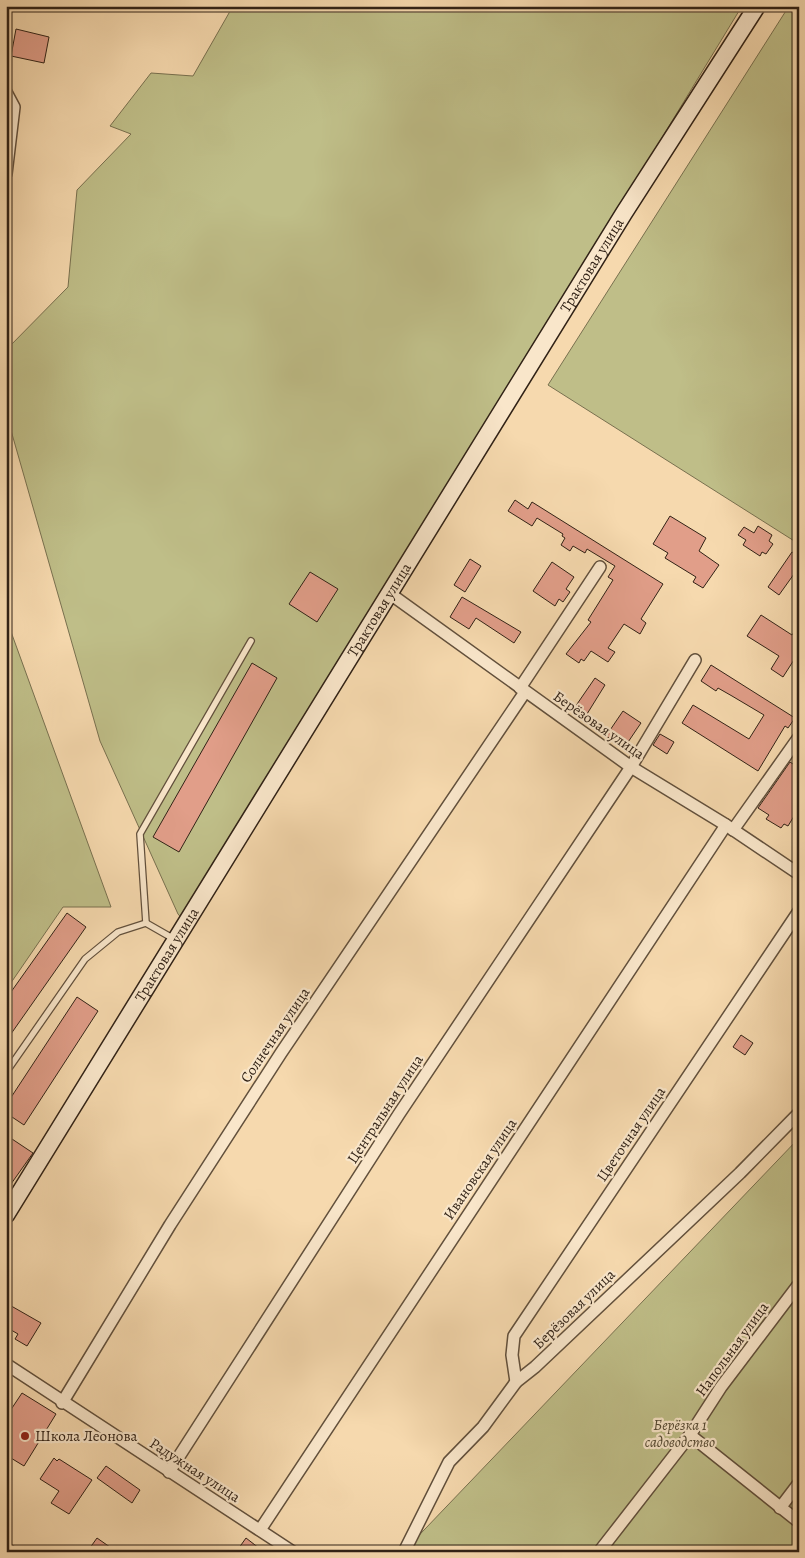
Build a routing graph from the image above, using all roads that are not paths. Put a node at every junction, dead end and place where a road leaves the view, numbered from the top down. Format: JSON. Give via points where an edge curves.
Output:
{"nodes":[{"id":1,"x":758,"y":6,"type":"edge"},
{"id":2,"x":6,"y":92,"type":"edge"},
{"id":3,"x":6,"y":174,"type":"edge"},
{"id":4,"x":600,"y":568,"type":"dead end"},
{"id":5,"x":389,"y":592,"type":"junction"},
{"id":6,"x":251,"y":641,"type":"dead end"},
{"id":7,"x":695,"y":660,"type":"dead end"},
{"id":8,"x":522,"y":690,"type":"junction"},
{"id":9,"x":799,"y":737,"type":"edge"},
{"id":10,"x":632,"y":767,"type":"junction"},
{"id":11,"x":730,"y":827,"type":"junction"},
{"id":12,"x":799,"y":874,"type":"edge"},
{"id":13,"x":799,"y":912,"type":"edge"},
{"id":14,"x":146,"y":923,"type":"junction"},
{"id":15,"x":175,"y":940,"type":"junction"},
{"id":16,"x":7,"y":1071,"type":"edge"},
{"id":17,"x":799,"y":1114,"type":"edge"},
{"id":18,"x":6,"y":1215,"type":"edge"},
{"id":19,"x":799,"y":1284,"type":"edge"},
{"id":20,"x":6,"y":1364,"type":"edge"},
{"id":21,"x":516,"y":1382,"type":"junction"},
{"id":22,"x":62,"y":1403,"type":"junction"},
{"id":23,"x":690,"y":1435,"type":"junction"},
{"id":24,"x":169,"y":1472,"type":"junction"},
{"id":25,"x":799,"y":1483,"type":"edge"},
{"id":26,"x":780,"y":1508,"type":"junction"},
{"id":27,"x":799,"y":1522,"type":"edge"},
{"id":28,"x":260,"y":1530,"type":"junction"},
{"id":29,"x":6,"y":1549,"type":"edge"},
{"id":30,"x":11,"y":1552,"type":"edge"},
{"id":31,"x":293,"y":1552,"type":"edge"},
{"id":32,"x":404,"y":1552,"type":"edge"},
{"id":33,"x":599,"y":1552,"type":"edge"}],
"edges":[{"from":1,"to":5,"type":"street","name":"Трактовая улица","via":[[629,204]]},
{"from":2,"to":3,"type":"street","via":[[14,107]]},
{"from":4,"to":8,"type":"street","name":"Солнечная улица"},
{"from":5,"to":8,"type":"street","name":"Берёзовая улица"},
{"from":5,"to":15,"type":"street","name":"Трактовая улица"},
{"from":6,"to":14,"type":"lane","via":[[140,834]]},
{"from":7,"to":10,"type":"street","name":"Центральная улица"},
{"from":8,"to":10,"type":"street","name":"Берёзовая улица"},
{"from":8,"to":22,"type":"street","name":"Солнечная улица","via":[[170,1225]]},
{"from":9,"to":11,"type":"street","name":"Ивановская улица"},
{"from":10,"to":11,"type":"street","name":"Берёзовая улица"},
{"from":10,"to":24,"type":"street","name":"Центральная улица","via":[[399,1114]]},
{"from":11,"to":12,"type":"street","name":"Берёзовая улица"},
{"from":11,"to":28,"type":"street","name":"Ивановская улица"},
{"from":13,"to":21,"type":"street","name":"Цветочная улица","via":[[514,1336],[512,1355]]},
{"from":14,"to":15,"type":"lane"},
{"from":14,"to":16,"type":"lane","via":[[118,932],[85,959]]},
{"from":15,"to":18,"type":"street","name":"Трактовая улица"},
{"from":17,"to":21,"type":"street","name":"Берёзовая улица"},
{"from":19,"to":23,"type":"street","name":"Напольная улица","via":[[721,1387]]},
{"from":20,"to":22,"type":"street","name":"Радужная улица"},
{"from":21,"to":32,"type":"street","name":"Берёзовая улица","via":[[484,1427],[449,1462]]},
{"from":22,"to":24,"type":"street","name":"Радужная улица"},
{"from":23,"to":26,"type":"street"},
{"from":23,"to":33,"type":"street","name":"Напольная улица"},
{"from":24,"to":28,"type":"street","name":"Радужная улица"},
{"from":25,"to":26,"type":"street"},
{"from":26,"to":27,"type":"street"},
{"from":28,"to":31,"type":"street","name":"Радужная улица"},
{"from":29,"to":30,"type":"street"}]}
